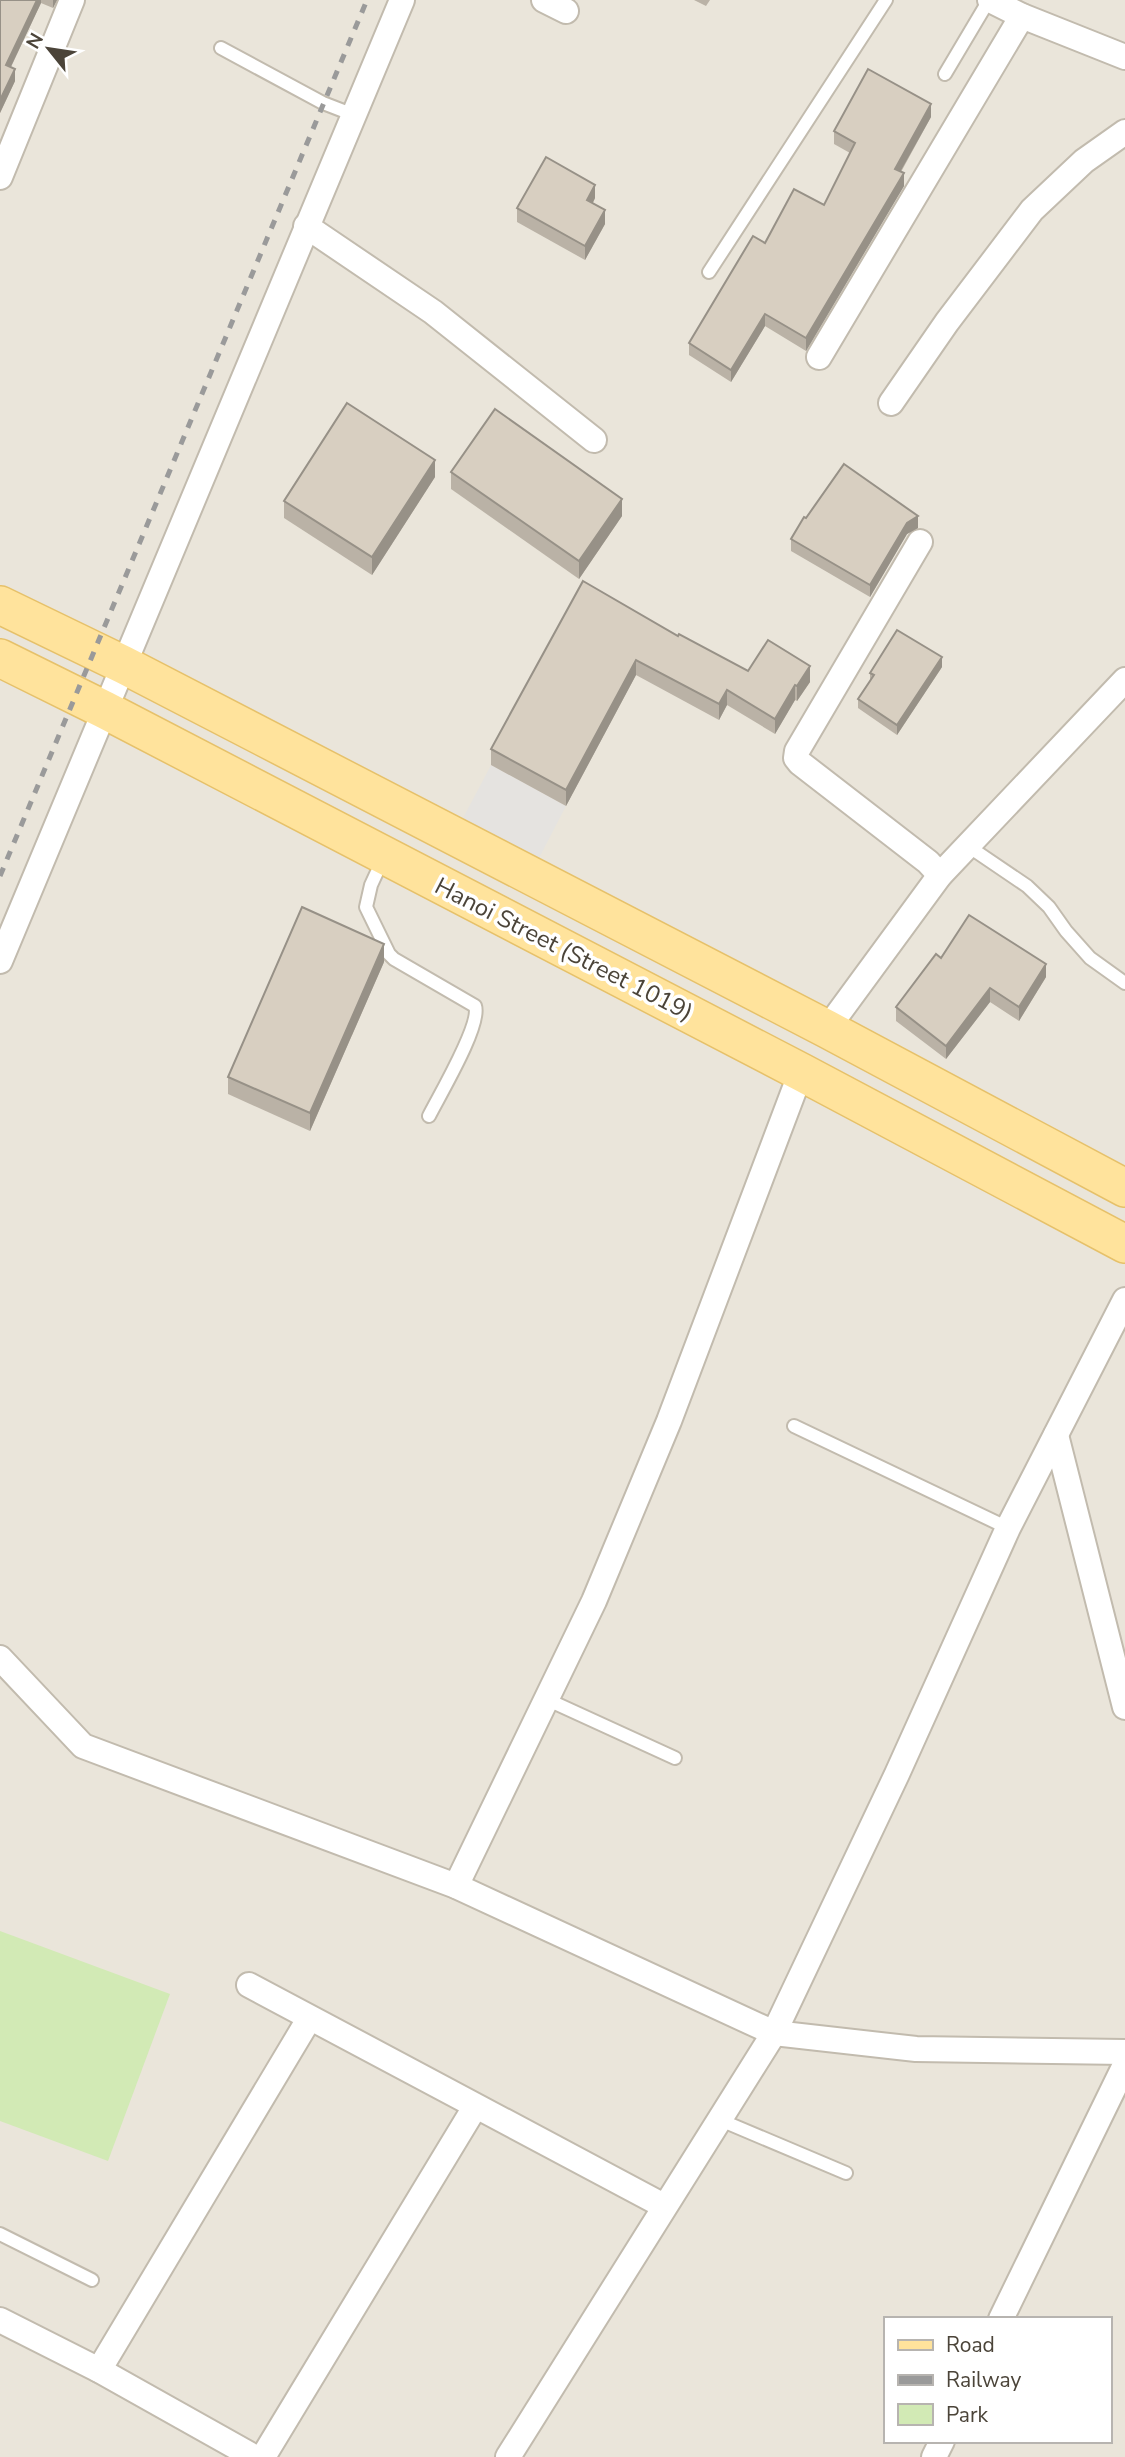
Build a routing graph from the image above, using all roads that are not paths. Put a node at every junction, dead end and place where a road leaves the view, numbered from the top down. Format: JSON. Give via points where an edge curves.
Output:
{"nodes":[{"id":1,"x":72,"y":0,"type":"edge"},
{"id":2,"x":402,"y":0,"type":"edge"},
{"id":3,"x":886,"y":0,"type":"edge"},
{"id":4,"x":989,"y":0,"type":"edge"},
{"id":5,"x":1022,"y":16,"type":"junction"},
{"id":6,"x":222,"y":48,"type":"dead end"},
{"id":7,"x":1125,"y":57,"type":"edge"},
{"id":8,"x":945,"y":75,"type":"dead end"},
{"id":9,"x":354,"y":115,"type":"junction"},
{"id":10,"x":1125,"y":132,"type":"edge"},
{"id":11,"x":0,"y":177,"type":"edge"},
{"id":12,"x":306,"y":226,"type":"junction"},
{"id":13,"x":709,"y":272,"type":"dead end"},
{"id":14,"x":819,"y":357,"type":"dead end"},
{"id":15,"x":891,"y":403,"type":"dead end"},
{"id":16,"x":594,"y":439,"type":"dead end"},
{"id":17,"x":920,"y":542,"type":"dead end"},
{"id":18,"x":0,"y":606,"type":"edge"},
{"id":19,"x":0,"y":658,"type":"edge"},
{"id":20,"x":124,"y":665,"type":"junction"},
{"id":21,"x":1125,"y":680,"type":"edge"},
{"id":22,"x":105,"y":710,"type":"junction"},
{"id":23,"x":968,"y":846,"type":"junction"},
{"id":24,"x":384,"y":856,"type":"junction"},
{"id":25,"x":940,"y":875,"type":"junction"},
{"id":26,"x":0,"y":961,"type":"edge"},
{"id":27,"x":1125,"y":983,"type":"edge"},
{"id":28,"x":827,"y":1029,"type":"junction"},
{"id":29,"x":801,"y":1072,"type":"junction"},
{"id":30,"x":429,"y":1116,"type":"dead end"},
{"id":31,"x":1125,"y":1188,"type":"edge"},
{"id":32,"x":1125,"y":1244,"type":"edge"},
{"id":33,"x":1125,"y":1300,"type":"edge"},
{"id":34,"x":794,"y":1426,"type":"dead end"},
{"id":35,"x":1056,"y":1435,"type":"junction"},
{"id":36,"x":1008,"y":1528,"type":"junction"},
{"id":37,"x":0,"y":1658,"type":"edge"},
{"id":38,"x":546,"y":1699,"type":"junction"},
{"id":39,"x":1125,"y":1707,"type":"edge"},
{"id":40,"x":675,"y":1758,"type":"dead end"},
{"id":41,"x":456,"y":1886,"type":"junction"},
{"id":42,"x":249,"y":1985,"type":"dead end"},
{"id":43,"x":309,"y":2019,"type":"junction"},
{"id":44,"x":774,"y":2033,"type":"junction"},
{"id":45,"x":1125,"y":2052,"type":"edge"},
{"id":46,"x":1125,"y":2065,"type":"edge"},
{"id":47,"x":475,"y":2107,"type":"junction"},
{"id":48,"x":718,"y":2119,"type":"junction"},
{"id":49,"x":846,"y":2173,"type":"dead end"},
{"id":50,"x":664,"y":2206,"type":"junction"},
{"id":51,"x":0,"y":2234,"type":"edge"},
{"id":52,"x":92,"y":2280,"type":"dead end"},
{"id":53,"x":1002,"y":2317,"type":"edge"},
{"id":54,"x":0,"y":2320,"type":"edge"},
{"id":55,"x":99,"y":2370,"type":"junction"},
{"id":56,"x":254,"y":2457,"type":"edge"},
{"id":57,"x":264,"y":2457,"type":"edge"},
{"id":58,"x":508,"y":2457,"type":"edge"}],
"edges":[{"from":1,"to":11,"type":"street"},
{"from":2,"to":9,"type":"street"},
{"from":3,"to":13,"type":"lane"},
{"from":4,"to":5,"type":"street"},
{"from":4,"to":8,"type":"lane"},
{"from":5,"to":7,"type":"street"},
{"from":5,"to":14,"type":"street"},
{"from":6,"to":9,"type":"lane"},
{"from":9,"to":12,"type":"street"},
{"from":10,"to":15,"type":"street","via":[[1084,161],[1032,211]]},
{"from":12,"to":16,"type":"street","via":[[433,313]]},
{"from":12,"to":20,"type":"street"},
{"from":17,"to":25,"type":"street","via":[[796,758]]},
{"from":18,"to":20,"type":"main road","name":"Hanoi Street (Street 1019)"},
{"from":19,"to":22,"type":"main road","name":"Hanoi Street (Street 1019)"},
{"from":20,"to":22,"type":"street"},
{"from":20,"to":28,"type":"main road","name":"Hanoi Street (Street 1019)"},
{"from":21,"to":23,"type":"street"},
{"from":22,"to":24,"type":"main road","name":"Hanoi Street (Street 1019)"},
{"from":22,"to":26,"type":"street"},
{"from":23,"to":25,"type":"street"},
{"from":23,"to":27,"type":"lane","via":[[1027,886],[1090,958]]},
{"from":24,"to":29,"type":"main road","name":"Hanoi Street (Street 1019)"},
{"from":24,"to":30,"type":"lane","via":[[366,907],[389,954],[475,1006],[477,1012],[470,1036]]},
{"from":25,"to":28,"type":"street"},
{"from":28,"to":31,"type":"main road","name":"Hanoi Street (Street 1019)"},
{"from":29,"to":32,"type":"main road","name":"Hanoi Street (Street 1019)"},
{"from":29,"to":38,"type":"street","via":[[669,1421],[594,1601]]},
{"from":33,"to":35,"type":"street"},
{"from":34,"to":36,"type":"lane"},
{"from":35,"to":36,"type":"street"},
{"from":35,"to":39,"type":"street"},
{"from":36,"to":44,"type":"street"},
{"from":37,"to":41,"type":"street","via":[[83,1746]]},
{"from":38,"to":40,"type":"lane"},
{"from":38,"to":41,"type":"street"},
{"from":41,"to":44,"type":"street"},
{"from":42,"to":43,"type":"street"},
{"from":43,"to":47,"type":"street"},
{"from":43,"to":55,"type":"street"},
{"from":44,"to":45,"type":"street","via":[[916,2049]]},
{"from":44,"to":48,"type":"street"},
{"from":46,"to":53,"type":"street"},
{"from":47,"to":50,"type":"street"},
{"from":47,"to":57,"type":"street"},
{"from":48,"to":49,"type":"lane"},
{"from":48,"to":50,"type":"street"},
{"from":50,"to":58,"type":"street"},
{"from":51,"to":52,"type":"lane"},
{"from":54,"to":55,"type":"street"},
{"from":55,"to":56,"type":"street"}]}
